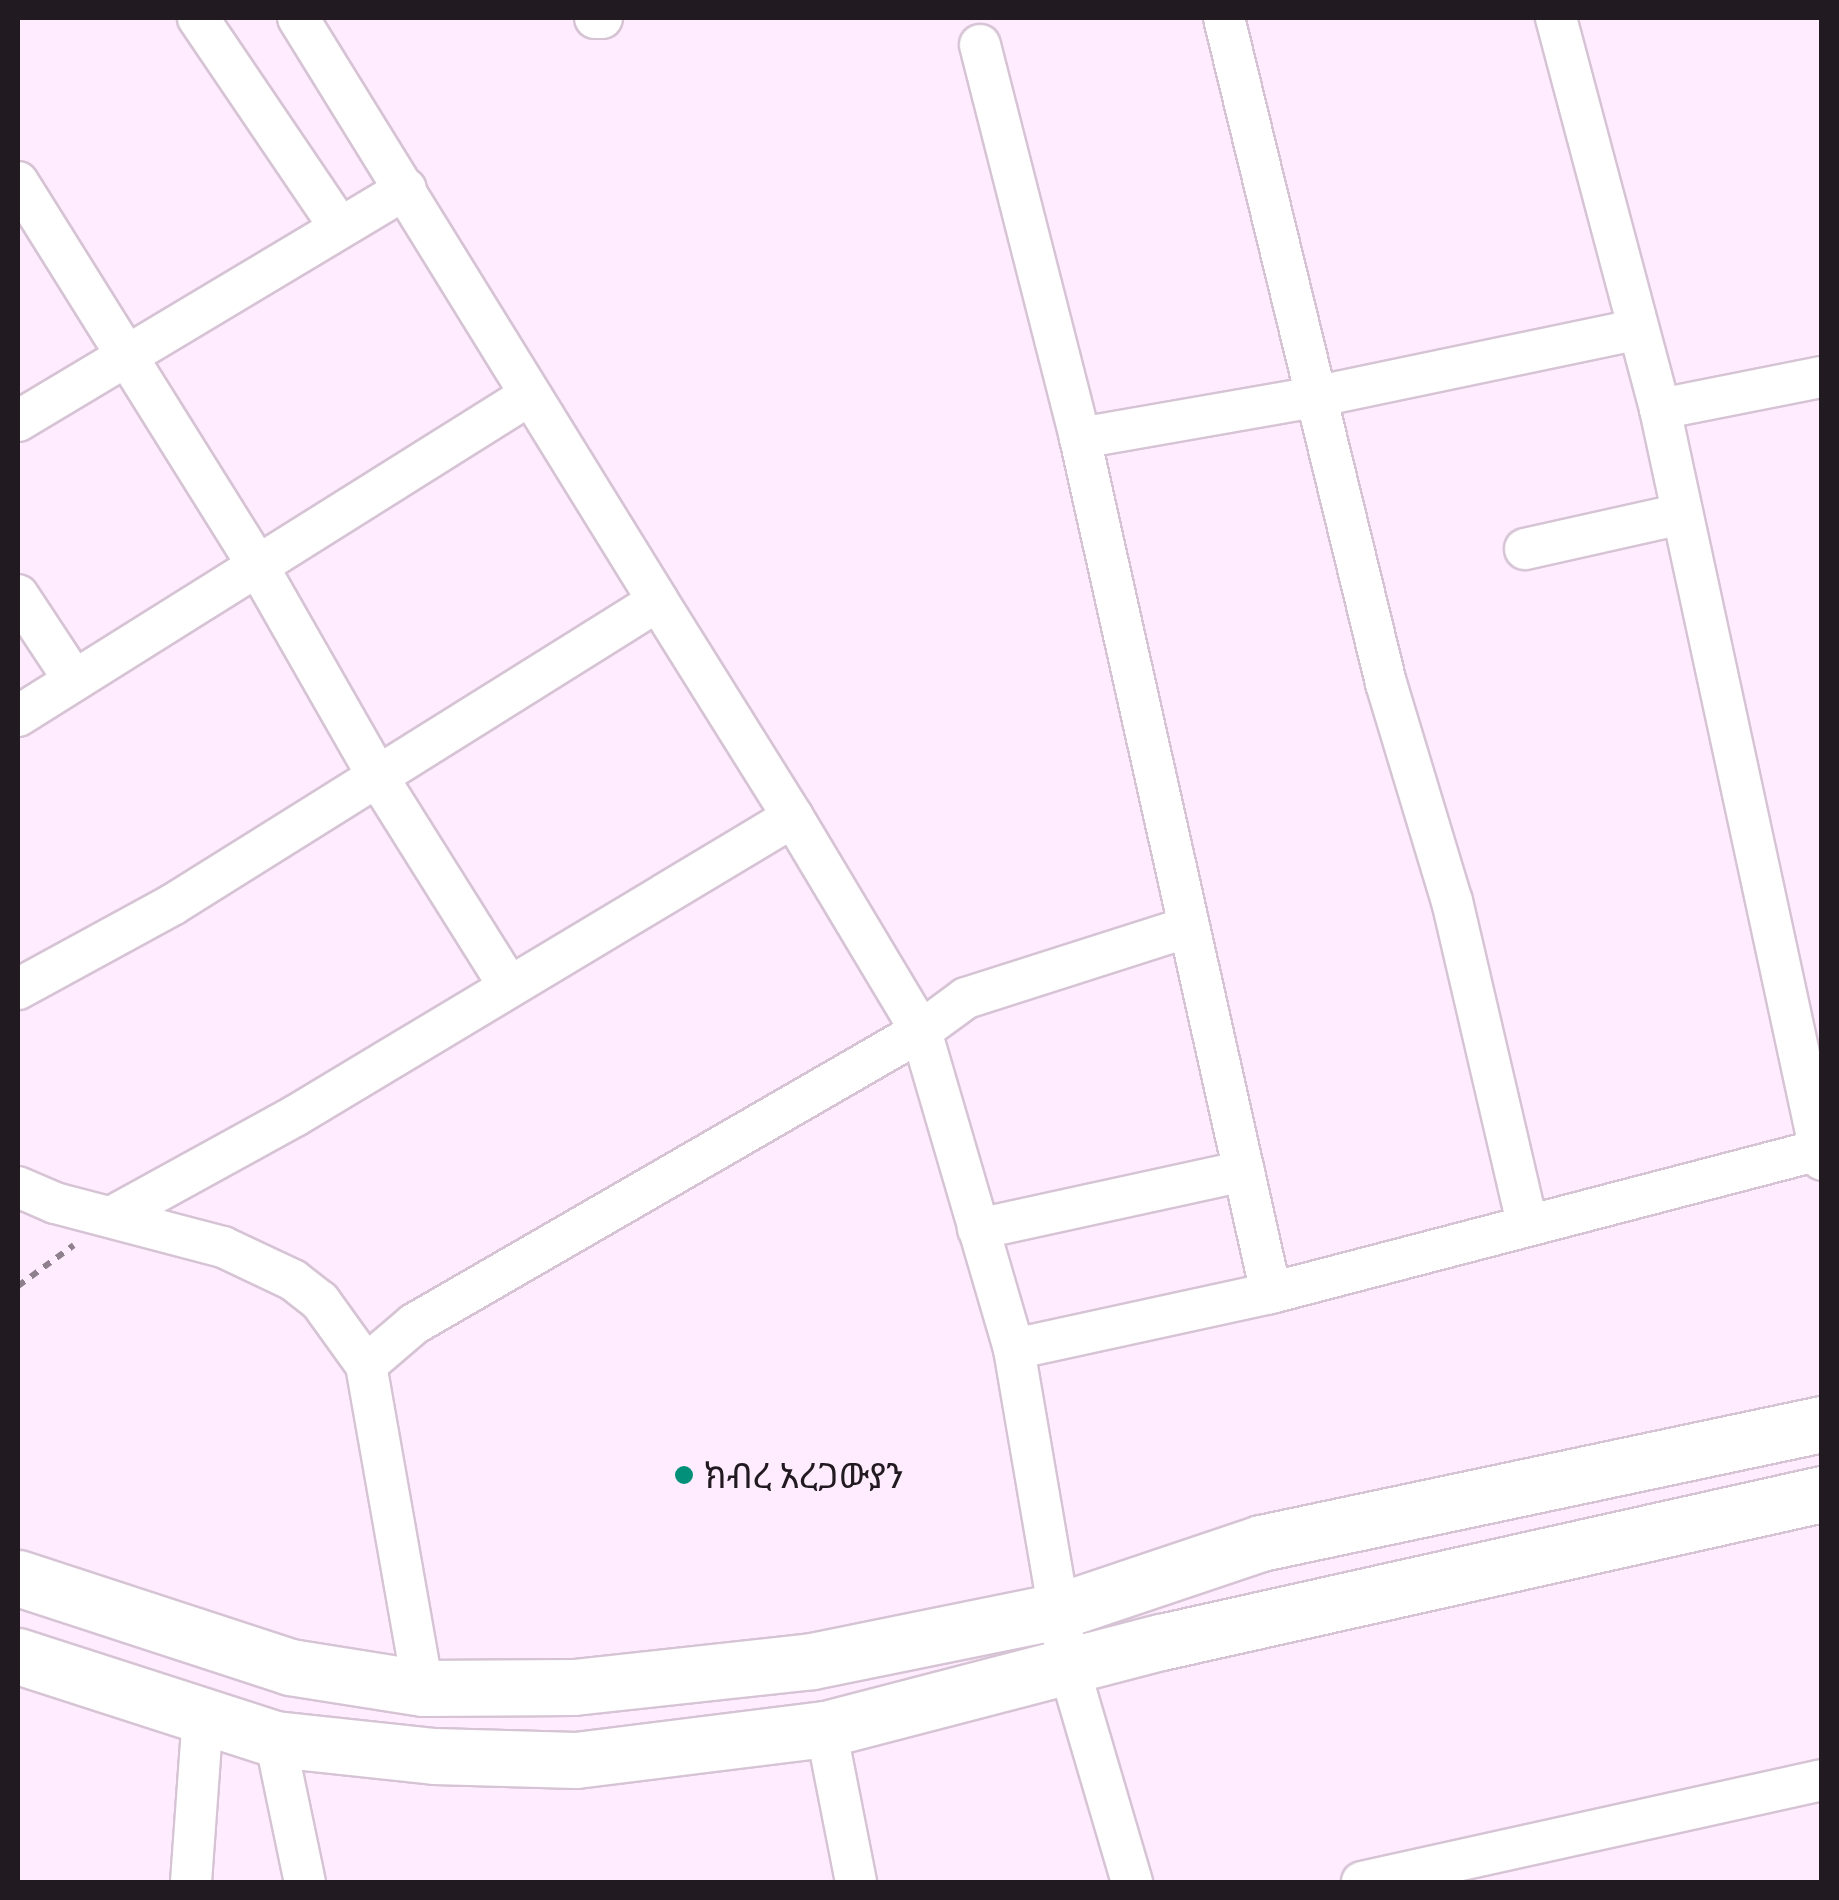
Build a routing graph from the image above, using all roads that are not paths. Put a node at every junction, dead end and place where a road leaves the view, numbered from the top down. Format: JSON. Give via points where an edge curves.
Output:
{"nodes":[{"id":1,"x":198,"y":18,"type":"edge"},
{"id":2,"x":298,"y":18,"type":"edge"},
{"id":3,"x":1224,"y":18,"type":"edge"},
{"id":4,"x":1556,"y":18,"type":"edge"},
{"id":5,"x":980,"y":44,"type":"dead end"},
{"id":6,"x":18,"y":182,"type":"edge"},
{"id":7,"x":406,"y":189,"type":"junction"},
{"id":8,"x":339,"y":226,"type":"junction"},
{"id":9,"x":1636,"y":330,"type":"junction"},
{"id":10,"x":128,"y":354,"type":"junction"},
{"id":11,"x":1822,"y":377,"type":"edge"},
{"id":12,"x":530,"y":395,"type":"junction"},
{"id":13,"x":1314,"y":397,"type":"junction"},
{"id":14,"x":1660,"y":409,"type":"junction"},
{"id":15,"x":18,"y":421,"type":"edge"},
{"id":16,"x":1080,"y":438,"type":"junction"},
{"id":17,"x":1682,"y":514,"type":"junction"},
{"id":18,"x":1525,"y":549,"type":"dead end"},
{"id":19,"x":256,"y":563,"type":"junction"},
{"id":20,"x":18,"y":595,"type":"edge"},
{"id":21,"x":658,"y":601,"type":"junction"},
{"id":22,"x":74,"y":680,"type":"junction"},
{"id":23,"x":18,"y":716,"type":"edge"},
{"id":24,"x":379,"y":778,"type":"junction"},
{"id":25,"x":793,"y":818,"type":"junction"},
{"id":26,"x":1188,"y":927,"type":"junction"},
{"id":27,"x":510,"y":986,"type":"junction"},
{"id":28,"x":18,"y":990,"type":"edge"},
{"id":29,"x":921,"y":1031,"type":"junction"},
{"id":30,"x":1815,"y":1085,"type":"edge"},
{"id":31,"x":1820,"y":1155,"type":"edge"},
{"id":32,"x":1244,"y":1171,"type":"junction"},
{"id":33,"x":18,"y":1187,"type":"edge"},
{"id":34,"x":115,"y":1215,"type":"junction"},
{"id":35,"x":1527,"y":1224,"type":"junction"},
{"id":36,"x":978,"y":1228,"type":"junction"},
{"id":37,"x":1272,"y":1293,"type":"junction"},
{"id":38,"x":1014,"y":1349,"type":"junction"},
{"id":39,"x":366,"y":1365,"type":"junction"},
{"id":40,"x":1822,"y":1424,"type":"edge"},
{"id":41,"x":1822,"y":1494,"type":"edge"},
{"id":42,"x":18,"y":1578,"type":"edge"},
{"id":43,"x":1062,"y":1610,"type":"junction"},
{"id":44,"x":18,"y":1656,"type":"edge"},
{"id":45,"x":1068,"y":1665,"type":"junction"},
{"id":46,"x":423,"y":1688,"type":"junction"},
{"id":47,"x":204,"y":1716,"type":"junction"},
{"id":48,"x":826,"y":1729,"type":"junction"},
{"id":49,"x":275,"y":1739,"type":"junction"},
{"id":50,"x":1822,"y":1780,"type":"edge"},
{"id":51,"x":191,"y":1882,"type":"edge"},
{"id":52,"x":305,"y":1882,"type":"edge"},
{"id":53,"x":856,"y":1882,"type":"edge"},
{"id":54,"x":1132,"y":1882,"type":"edge"},
{"id":55,"x":1362,"y":1882,"type":"edge"}],
"edges":[{"from":1,"to":8,"type":"street"},
{"from":2,"to":7,"type":"street"},
{"from":3,"to":13,"type":"street"},
{"from":4,"to":9,"type":"street"},
{"from":5,"to":16,"type":"street"},
{"from":6,"to":10,"type":"street"},
{"from":7,"to":8,"type":"street"},
{"from":7,"to":12,"type":"street"},
{"from":8,"to":10,"type":"street"},
{"from":9,"to":13,"type":"street"},
{"from":9,"to":14,"type":"street"},
{"from":10,"to":15,"type":"street"},
{"from":10,"to":19,"type":"street"},
{"from":11,"to":14,"type":"street"},
{"from":12,"to":19,"type":"street"},
{"from":12,"to":21,"type":"street"},
{"from":13,"to":16,"type":"street"},
{"from":13,"to":35,"type":"street","via":[[1386,682],[1452,901]]},
{"from":14,"to":17,"type":"street"},
{"from":16,"to":26,"type":"street"},
{"from":17,"to":18,"type":"street"},
{"from":17,"to":30,"type":"street"},
{"from":19,"to":22,"type":"street"},
{"from":19,"to":24,"type":"street"},
{"from":20,"to":22,"type":"street"},
{"from":21,"to":24,"type":"street"},
{"from":21,"to":25,"type":"street"},
{"from":22,"to":23,"type":"street"},
{"from":24,"to":27,"type":"street"},
{"from":24,"to":28,"type":"street"},
{"from":25,"to":27,"type":"street"},
{"from":25,"to":29,"type":"street"},
{"from":26,"to":29,"type":"street","via":[[980,992]]},
{"from":26,"to":32,"type":"street"},
{"from":27,"to":34,"type":"street"},
{"from":29,"to":36,"type":"street"},
{"from":29,"to":39,"type":"street","via":[[414,1324]]},
{"from":30,"to":31,"type":"street"},
{"from":31,"to":35,"type":"street"},
{"from":32,"to":36,"type":"street"},
{"from":32,"to":37,"type":"street"},
{"from":33,"to":34,"type":"street","via":[[55,1203]]},
{"from":34,"to":39,"type":"street","via":[[223,1247],[294,1280],[320,1301]]},
{"from":35,"to":37,"type":"street"},
{"from":36,"to":38,"type":"street"},
{"from":37,"to":38,"type":"street"},
{"from":38,"to":43,"type":"street"},
{"from":39,"to":46,"type":"street"},
{"from":40,"to":43,"type":"main road","via":[[1262,1544]]},
{"from":41,"to":45,"type":"main road"},
{"from":42,"to":46,"type":"main road","via":[[290,1667]]},
{"from":43,"to":45,"type":"street"},
{"from":43,"to":46,"type":"main road","via":[[812,1662],[574,1687]]},
{"from":44,"to":47,"type":"main road"},
{"from":45,"to":48,"type":"main road"},
{"from":45,"to":54,"type":"street"},
{"from":47,"to":49,"type":"main road"},
{"from":47,"to":51,"type":"street"},
{"from":48,"to":49,"type":"main road","via":[[576,1760],[434,1756]]},
{"from":48,"to":53,"type":"street"},
{"from":49,"to":52,"type":"street"},
{"from":50,"to":55,"type":"street"}]}
